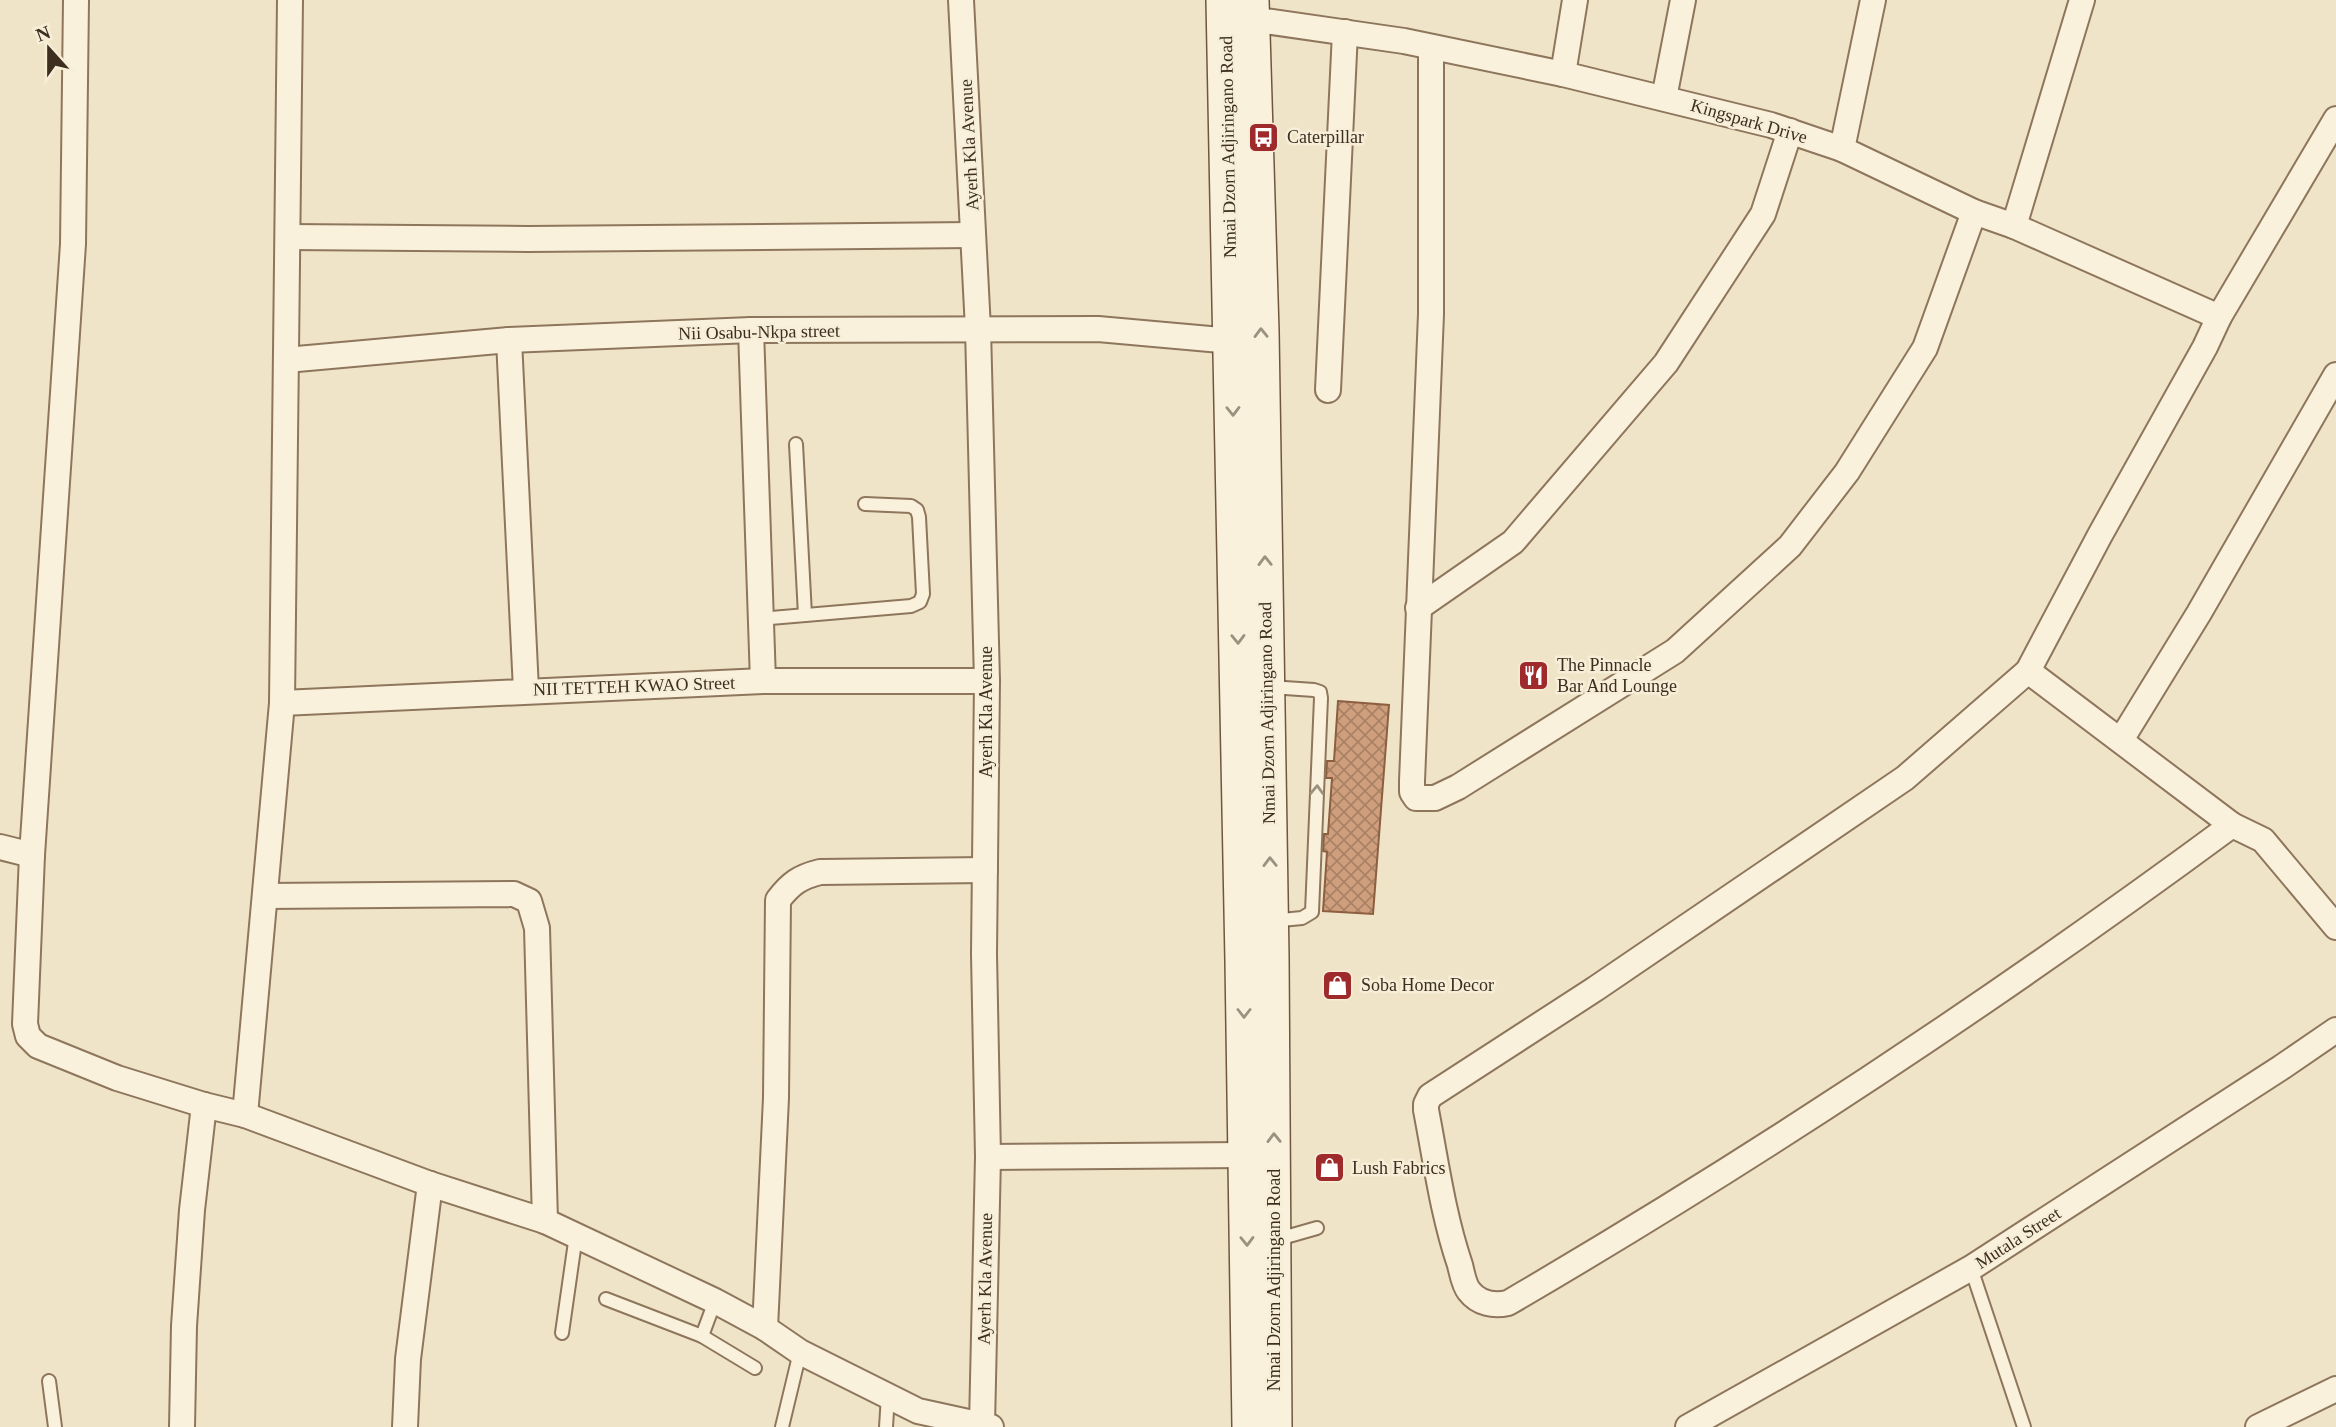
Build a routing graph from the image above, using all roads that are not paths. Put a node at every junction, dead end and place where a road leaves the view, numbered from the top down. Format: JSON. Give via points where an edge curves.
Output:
{"nodes":[{"id":1,"x":76,"y":0,"type":"edge"},
{"id":2,"x":290,"y":0,"type":"edge"},
{"id":3,"x":961,"y":0,"type":"edge"},
{"id":4,"x":1575,"y":0,"type":"edge"},
{"id":5,"x":1683,"y":0,"type":"edge"},
{"id":6,"x":1873,"y":0,"type":"edge"},
{"id":7,"x":2082,"y":0,"type":"edge"},
{"id":8,"x":1242,"y":6,"type":"edge"},
{"id":9,"x":1345,"y":33,"type":"junction"},
{"id":10,"x":1431,"y":47,"type":"junction"},
{"id":11,"x":1563,"y":74,"type":"junction"},
{"id":12,"x":1664,"y":98,"type":"junction"},
{"id":13,"x":2336,"y":119,"type":"edge"},
{"id":14,"x":1790,"y":131,"type":"junction"},
{"id":15,"x":1842,"y":149,"type":"junction"},
{"id":16,"x":1974,"y":212,"type":"junction"},
{"id":17,"x":2014,"y":226,"type":"junction"},
{"id":18,"x":973,"y":235,"type":"junction"},
{"id":19,"x":289,"y":237,"type":"junction"},
{"id":20,"x":2219,"y":317,"type":"junction"},
{"id":21,"x":978,"y":329,"type":"junction"},
{"id":22,"x":751,"y":330,"type":"junction"},
{"id":23,"x":509,"y":340,"type":"junction"},
{"id":24,"x":1232,"y":341,"type":"junction"},
{"id":25,"x":286,"y":360,"type":"junction"},
{"id":26,"x":2336,"y":375,"type":"edge"},
{"id":27,"x":1328,"y":390,"type":"dead end"},
{"id":28,"x":796,"y":443,"type":"dead end"},
{"id":29,"x":865,"y":504,"type":"dead end"},
{"id":30,"x":1418,"y":608,"type":"junction"},
{"id":31,"x":805,"y":615,"type":"junction"},
{"id":32,"x":760,"y":619,"type":"junction"},
{"id":33,"x":2028,"y":671,"type":"junction"},
{"id":34,"x":762,"y":681,"type":"junction"},
{"id":35,"x":987,"y":681,"type":"junction"},
{"id":36,"x":1267,"y":687,"type":"junction"},
{"id":37,"x":526,"y":690,"type":"junction"},
{"id":38,"x":282,"y":703,"type":"junction"},
{"id":39,"x":2121,"y":740,"type":"junction"},
{"id":40,"x":2232,"y":825,"type":"junction"},
{"id":41,"x":0,"y":847,"type":"edge"},
{"id":42,"x":32,"y":855,"type":"junction"},
{"id":43,"x":985,"y":870,"type":"junction"},
{"id":44,"x":265,"y":896,"type":"junction"},
{"id":45,"x":1270,"y":921,"type":"junction"},
{"id":46,"x":2336,"y":927,"type":"edge"},
{"id":47,"x":1257,"y":959,"type":"junction"},
{"id":48,"x":2336,"y":1030,"type":"edge"},
{"id":49,"x":204,"y":1105,"type":"junction"},
{"id":50,"x":245,"y":1115,"type":"junction"},
{"id":51,"x":1245,"y":1155,"type":"junction"},
{"id":52,"x":988,"y":1157,"type":"junction"},
{"id":53,"x":430,"y":1184,"type":"junction"},
{"id":54,"x":545,"y":1221,"type":"junction"},
{"id":55,"x":1317,"y":1228,"type":"dead end"},
{"id":56,"x":576,"y":1234,"type":"junction"},
{"id":57,"x":1275,"y":1240,"type":"junction"},
{"id":58,"x":1971,"y":1269,"type":"junction"},
{"id":59,"x":606,"y":1299,"type":"dead end"},
{"id":60,"x":715,"y":1301,"type":"junction"},
{"id":61,"x":765,"y":1328,"type":"junction"},
{"id":62,"x":562,"y":1333,"type":"dead end"},
{"id":63,"x":702,"y":1336,"type":"junction"},
{"id":64,"x":800,"y":1352,"type":"junction"},
{"id":65,"x":755,"y":1368,"type":"dead end"},
{"id":66,"x":49,"y":1381,"type":"dead end"},
{"id":67,"x":2336,"y":1389,"type":"edge"},
{"id":68,"x":888,"y":1395,"type":"junction"},
{"id":69,"x":918,"y":1419,"type":"edge"},
{"id":70,"x":949,"y":1422,"type":"edge"},
{"id":71,"x":987,"y":1426,"type":"edge"},
{"id":72,"x":55,"y":1427,"type":"edge"},
{"id":73,"x":182,"y":1427,"type":"edge"},
{"id":74,"x":405,"y":1427,"type":"edge"},
{"id":75,"x":782,"y":1427,"type":"edge"},
{"id":76,"x":886,"y":1427,"type":"edge"},
{"id":77,"x":1250,"y":1427,"type":"edge"},
{"id":78,"x":1274,"y":1427,"type":"edge"},
{"id":79,"x":1688,"y":1427,"type":"edge"},
{"id":80,"x":2024,"y":1427,"type":"edge"},
{"id":81,"x":2258,"y":1427,"type":"edge"}],
"edges":[{"from":1,"to":42,"type":"street","via":[[74,244]]},
{"from":2,"to":19,"type":"street"},
{"from":3,"to":18,"type":"street","name":"Ayerh Kla Avenue"},
{"from":4,"to":11,"type":"street"},
{"from":5,"to":12,"type":"street"},
{"from":6,"to":15,"type":"street"},
{"from":7,"to":17,"type":"street"},
{"from":8,"to":9,"type":"street","name":"Kingspark Drive"},
{"from":8,"to":24,"type":"main road","name":"Nmai Dzorn Adjiringano Road"},
{"from":36,"to":8,"type":"main road","name":"Nmai Dzorn Adjiringano Road","one_way":true,"via":[[1261,331]]},
{"from":9,"to":10,"type":"street","name":"Kingspark Drive"},
{"from":9,"to":27,"type":"street"},
{"from":10,"to":11,"type":"street","name":"Kingspark Drive"},
{"from":10,"to":30,"type":"street","via":[[1431,314]]},
{"from":11,"to":12,"type":"street","name":"Kingspark Drive"},
{"from":12,"to":14,"type":"street","name":"Kingspark Drive"},
{"from":13,"to":20,"type":"street"},
{"from":14,"to":15,"type":"street","name":"Kingspark Drive"},
{"from":14,"to":30,"type":"street","via":[[1763,214],[1666,363],[1513,542]]},
{"from":15,"to":16,"type":"street","name":"Kingspark Drive"},
{"from":16,"to":17,"type":"street","name":"Kingspark Drive"},
{"from":16,"to":30,"type":"street","via":[[1925,348],[1847,472],[1790,546],[1675,651],[1458,788],[1426,799],[1416,798],[1412,792]]},
{"from":17,"to":20,"type":"street","name":"Kingspark Drive"},
{"from":18,"to":19,"type":"street"},
{"from":18,"to":21,"type":"street","name":"Ayerh Kla Avenue"},
{"from":19,"to":25,"type":"street"},
{"from":20,"to":33,"type":"street"},
{"from":21,"to":22,"type":"street","name":"Nii Osabu-Nkpa street"},
{"from":21,"to":24,"type":"street","name":"Nii Osabu-Nkpa street","via":[[1098,329]]},
{"from":21,"to":35,"type":"street","name":"Ayerh Kla Avenue"},
{"from":22,"to":23,"type":"street","name":"Nii Osabu-Nkpa street"},
{"from":22,"to":32,"type":"street"},
{"from":23,"to":25,"type":"street","name":"Nii Osabu-Nkpa street"},
{"from":23,"to":37,"type":"street"},
{"from":24,"to":47,"type":"main road","name":"Nmai Dzorn Adjiringano Road","one_way":true},
{"from":25,"to":38,"type":"street"},
{"from":26,"to":39,"type":"street"},
{"from":28,"to":31,"type":"lane"},
{"from":29,"to":31,"type":"lane","via":[[917,510],[920,601],[911,606]]},
{"from":31,"to":32,"type":"lane"},
{"from":32,"to":34,"type":"street"},
{"from":33,"to":39,"type":"street"},
{"from":33,"to":40,"type":"street","via":[[1905,778],[1430,1096],[1426,1110],[1453,1245],[1468,1290],[1480,1301],[1508,1303],[1622,1236],[1882,1071]]},
{"from":34,"to":35,"type":"street","name":"NII TETTEH KWAO Street"},
{"from":34,"to":37,"type":"street","name":"NII TETTEH KWAO Street"},
{"from":35,"to":43,"type":"street","name":"Ayerh Kla Avenue"},
{"from":45,"to":36,"type":"main road","name":"Nmai Dzorn Adjiringano Road","one_way":true},
{"from":45,"to":36,"type":"lane","one_way":true,"via":[[1302,918],[1312,912],[1321,698],[1314,690]]},
{"from":37,"to":38,"type":"street","name":"NII TETTEH KWAO Street"},
{"from":38,"to":44,"type":"street"},
{"from":39,"to":40,"type":"street"},
{"from":40,"to":46,"type":"street","via":[[2263,840]]},
{"from":41,"to":42,"type":"street"},
{"from":42,"to":49,"type":"street","via":[[25,1024],[29,1037],[117,1078]]},
{"from":43,"to":52,"type":"street","name":"Ayerh Kla Avenue"},
{"from":43,"to":61,"type":"street","via":[[820,872],[803,876],[778,900],[776,1098]]},
{"from":44,"to":50,"type":"street"},
{"from":44,"to":54,"type":"street","via":[[514,894],[529,901],[537,929]]},
{"from":45,"to":47,"type":"main road","name":"Nmai Dzorn Adjiringano Road"},
{"from":47,"to":51,"type":"main road","name":"Nmai Dzorn Adjiringano Road","one_way":true},
{"from":57,"to":47,"type":"main road","name":"Nmai Dzorn Adjiringano Road","one_way":true},
{"from":48,"to":58,"type":"street","name":"Mutala Street"},
{"from":49,"to":50,"type":"street"},
{"from":49,"to":73,"type":"street","via":[[184,1326]]},
{"from":50,"to":53,"type":"street"},
{"from":51,"to":52,"type":"street"},
{"from":51,"to":77,"type":"main road","name":"Nmai Dzorn Adjiringano Road","one_way":true},
{"from":52,"to":71,"type":"street","name":"Ayerh Kla Avenue"},
{"from":53,"to":54,"type":"street"},
{"from":53,"to":74,"type":"street","via":[[408,1359]]},
{"from":54,"to":56,"type":"street"},
{"from":55,"to":57,"type":"lane"},
{"from":56,"to":60,"type":"street"},
{"from":56,"to":62,"type":"lane"},
{"from":57,"to":78,"type":"main road","name":"Nmai Dzorn Adjiringano Road"},
{"from":58,"to":79,"type":"street","name":"Mutala Street"},
{"from":58,"to":80,"type":"lane"},
{"from":59,"to":63,"type":"lane"},
{"from":60,"to":61,"type":"street"},
{"from":60,"to":63,"type":"lane"},
{"from":61,"to":64,"type":"street"},
{"from":63,"to":65,"type":"lane"},
{"from":64,"to":68,"type":"street"},
{"from":64,"to":75,"type":"lane"},
{"from":66,"to":72,"type":"lane"},
{"from":67,"to":81,"type":"street"},
{"from":68,"to":69,"type":"street"},
{"from":68,"to":76,"type":"lane"},
{"from":69,"to":70,"type":"street"},
{"from":70,"to":71,"type":"street"}]}
